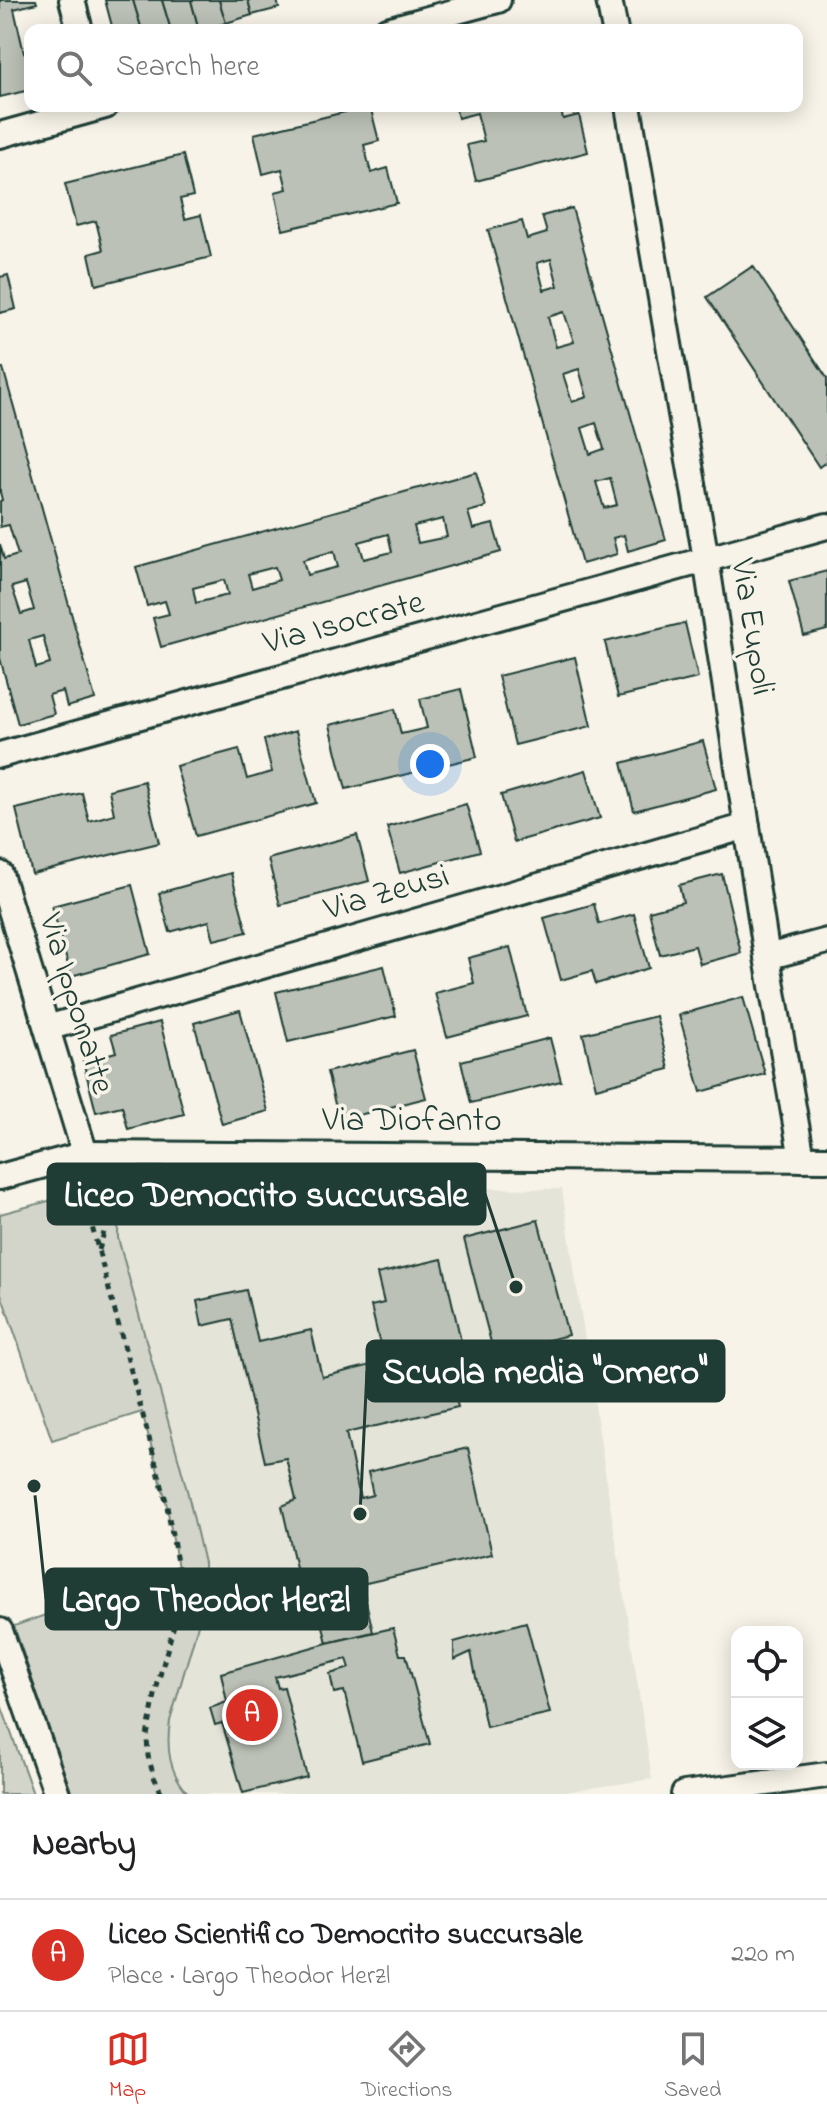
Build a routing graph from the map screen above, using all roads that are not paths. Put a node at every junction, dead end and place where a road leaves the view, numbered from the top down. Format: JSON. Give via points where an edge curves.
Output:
{"nodes":[{"id":1,"x":72,"y":0,"type":"edge"},
{"id":2,"x":498,"y":0,"type":"edge"},
{"id":3,"x":609,"y":0,"type":"edge"},
{"id":4,"x":78,"y":24,"type":"edge"},
{"id":5,"x":409,"y":24,"type":"edge"},
{"id":6,"x":614,"y":24,"type":"edge"},
{"id":7,"x":81,"y":112,"type":"edge"},
{"id":8,"x":629,"y":112,"type":"edge"},
{"id":9,"x":0,"y":135,"type":"edge"},
{"id":10,"x":827,"y":526,"type":"edge"},
{"id":11,"x":706,"y":559,"type":"junction"},
{"id":12,"x":0,"y":755,"type":"edge"},
{"id":13,"x":747,"y":826,"type":"junction"},
{"id":14,"x":0,"y":874,"type":"edge"},
{"id":15,"x":827,"y":941,"type":"edge"},
{"id":16,"x":767,"y":957,"type":"junction"},
{"id":17,"x":47,"y":1028,"type":"junction"},
{"id":18,"x":79,"y":1156,"type":"junction"},
{"id":19,"x":802,"y":1159,"type":"junction"},
{"id":20,"x":827,"y":1159,"type":"edge"},
{"id":21,"x":0,"y":1177,"type":"edge"},
{"id":22,"x":0,"y":1631,"type":"edge"},
{"id":23,"x":824,"y":1780,"type":"edge"},
{"id":24,"x":57,"y":1794,"type":"edge"},
{"id":25,"x":684,"y":1794,"type":"edge"}],
"edges":[{"from":1,"to":4,"type":"street"},
{"from":2,"to":5,"type":"street"},
{"from":3,"to":6,"type":"street"},
{"from":7,"to":9,"type":"street"},
{"from":8,"to":11,"type":"street","name":"Via Eupoli"},
{"from":10,"to":11,"type":"street","name":"Via Isocrate"},
{"from":11,"to":12,"type":"street","name":"Via Isocrate"},
{"from":11,"to":13,"type":"street","name":"Via Eupoli"},
{"from":13,"to":16,"type":"street","name":"Via Eupoli"},
{"from":13,"to":17,"type":"street","name":"Via Zeusi"},
{"from":14,"to":17,"type":"street","name":"Via Ipponatte"},
{"from":15,"to":16,"type":"street"},
{"from":16,"to":19,"type":"street","name":"Via Eupoli"},
{"from":17,"to":18,"type":"street","name":"Via Ipponatte"},
{"from":18,"to":19,"type":"street","name":"Via Diofanto"},
{"from":18,"to":21,"type":"street","name":"Via Diofanto"},
{"from":19,"to":20,"type":"street","name":"Via Diofanto"},
{"from":22,"to":24,"type":"street"},
{"from":23,"to":25,"type":"street"}]}
